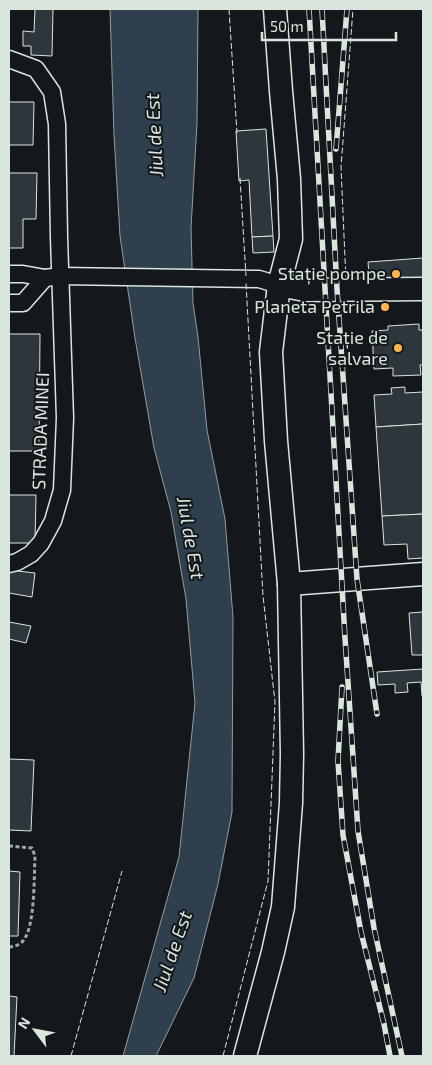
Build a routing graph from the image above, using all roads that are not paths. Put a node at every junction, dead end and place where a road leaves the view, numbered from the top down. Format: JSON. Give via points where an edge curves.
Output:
{"nodes":[{"id":1,"x":275,"y":9,"type":"edge"},
{"id":2,"x":9,"y":58,"type":"edge"},
{"id":3,"x":9,"y":274,"type":"edge"},
{"id":4,"x":53,"y":277,"type":"junction"},
{"id":5,"x":269,"y":282,"type":"junction"},
{"id":6,"x":423,"y":289,"type":"edge"},
{"id":7,"x":9,"y":303,"type":"edge"},
{"id":8,"x":9,"y":564,"type":"edge"},
{"id":9,"x":423,"y":574,"type":"edge"},
{"id":10,"x":289,"y":584,"type":"junction"},
{"id":11,"x":245,"y":1056,"type":"edge"}],
"edges":[{"from":1,"to":5,"type":"street","via":[[291,239]]},
{"from":2,"to":4,"type":"street","name":"STRADA MINEI","via":[[36,69],[52,92],[57,124]]},
{"from":3,"to":4,"type":"street"},
{"from":4,"to":5,"type":"street"},
{"from":4,"to":7,"type":"street","via":[[23,303]]},
{"from":4,"to":8,"type":"street","name":"STRADA MINEI","via":[[66,418],[62,490],[53,521],[41,543],[31,554]]},
{"from":5,"to":6,"type":"street","via":[[305,290]]},
{"from":5,"to":10,"type":"street","via":[[276,441]]},
{"from":9,"to":10,"type":"street"},
{"from":10,"to":11,"type":"street","via":[[292,754],[283,907]]}]}
